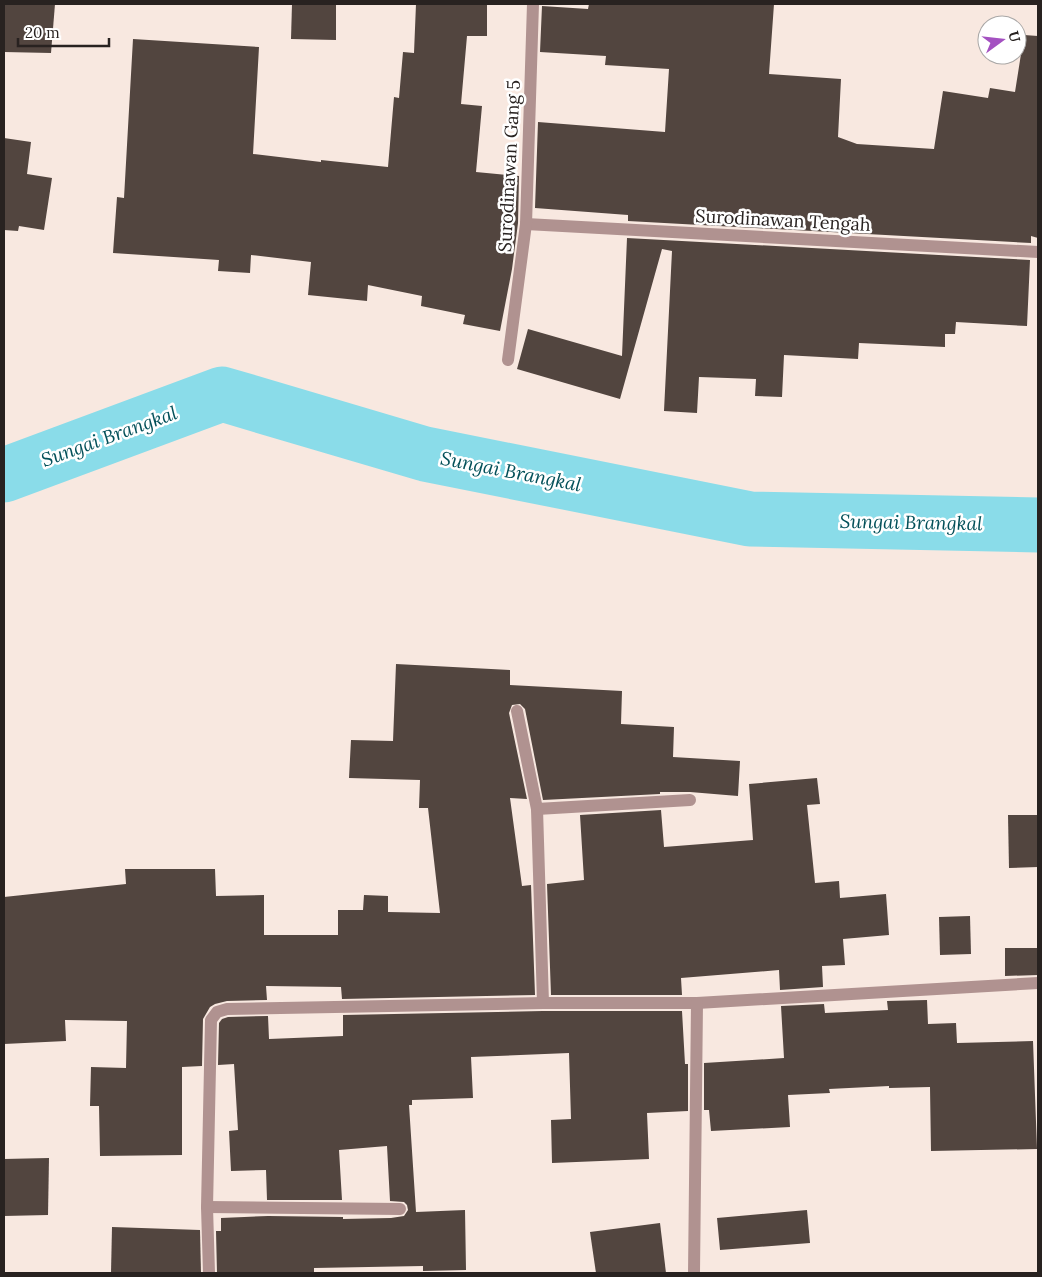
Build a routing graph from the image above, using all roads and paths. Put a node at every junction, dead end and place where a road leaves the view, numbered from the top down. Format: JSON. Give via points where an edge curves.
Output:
{"nodes":[{"id":1,"x":533,"y":4,"type":"edge"},
{"id":2,"x":526,"y":224,"type":"junction"},
{"id":3,"x":1038,"y":252,"type":"edge"},
{"id":4,"x":508,"y":360,"type":"dead end"},
{"id":5,"x":517,"y":710,"type":"dead end"},
{"id":6,"x":690,"y":800,"type":"dead end"},
{"id":7,"x":537,"y":809,"type":"junction"},
{"id":8,"x":1038,"y":983,"type":"edge"},
{"id":9,"x":543,"y":1003,"type":"junction"},
{"id":10,"x":697,"y":1003,"type":"junction"},
{"id":11,"x":207,"y":1208,"type":"junction"},
{"id":12,"x":400,"y":1209,"type":"dead end"},
{"id":13,"x":209,"y":1273,"type":"edge"},
{"id":14,"x":694,"y":1273,"type":"edge"}],
"edges":[{"from":1,"to":2,"type":"street","name":"Surodinawan Gang 5"},
{"from":2,"to":3,"type":"street","name":"Surodinawan Tengah"},
{"from":2,"to":4,"type":"street","name":"Surodinawan Gang 5"},
{"from":5,"to":7,"type":"street"},
{"from":6,"to":7,"type":"street"},
{"from":7,"to":9,"type":"street"},
{"from":8,"to":10,"type":"street"},
{"from":9,"to":10,"type":"street"},
{"from":9,"to":11,"type":"street","via":[[227,1009],[216,1012],[211,1020]]},
{"from":10,"to":14,"type":"street"},
{"from":11,"to":12,"type":"street"},
{"from":11,"to":13,"type":"street"}]}
